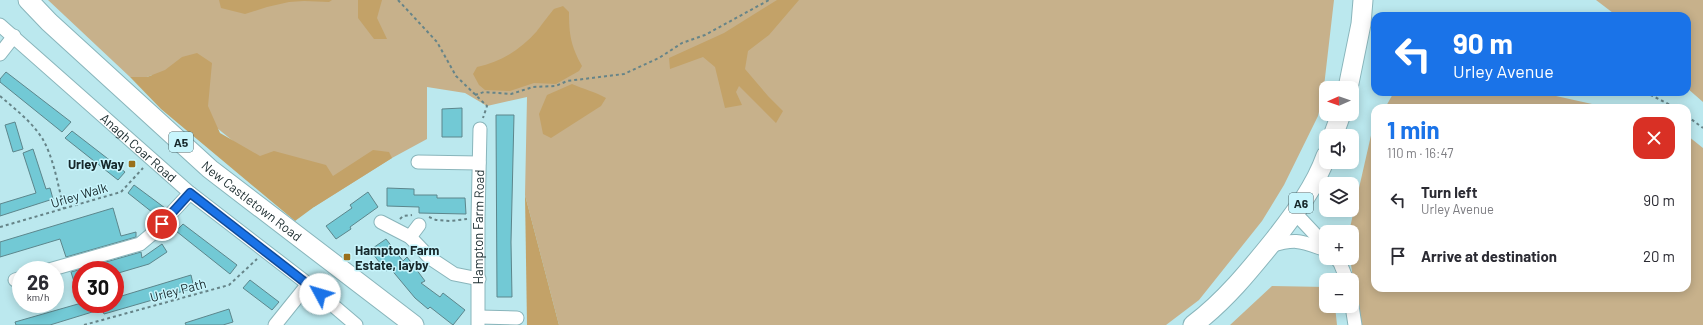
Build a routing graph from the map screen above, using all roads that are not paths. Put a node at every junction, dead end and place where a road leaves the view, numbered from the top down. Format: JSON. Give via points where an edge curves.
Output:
{"nodes":[{"id":1,"x":28,"y":0,"type":"edge"},
{"id":2,"x":1362,"y":0,"type":"edge"},
{"id":3,"x":0,"y":25,"type":"edge"},
{"id":4,"x":14,"y":36,"type":"junction"},
{"id":5,"x":0,"y":54,"type":"edge"},
{"id":6,"x":1349,"y":81,"type":"edge"},
{"id":7,"x":480,"y":129,"type":"road end"},
{"id":8,"x":418,"y":162,"type":"dead end"},
{"id":9,"x":479,"y":163,"type":"junction"},
{"id":10,"x":1321,"y":169,"type":"edge"},
{"id":11,"x":190,"y":193,"type":"junction"},
{"id":12,"x":1295,"y":213,"type":"junction"},
{"id":13,"x":420,"y":219,"type":"road end"},
{"id":14,"x":381,"y":222,"type":"dead end"},
{"id":15,"x":410,"y":237,"type":"junction"},
{"id":16,"x":1319,"y":239,"type":"edge"},
{"id":17,"x":1270,"y":246,"type":"junction"},
{"id":18,"x":1319,"y":248,"type":"edge"},
{"id":19,"x":64,"y":266,"type":"edge"},
{"id":20,"x":479,"y":279,"type":"junction"},
{"id":21,"x":308,"y":284,"type":"junction"},
{"id":22,"x":1353,"y":313,"type":"edge"},
{"id":23,"x":517,"y":318,"type":"dead end"},
{"id":24,"x":482,"y":320,"type":"edge"},
{"id":25,"x":275,"y":325,"type":"edge"},
{"id":26,"x":356,"y":325,"type":"edge"},
{"id":27,"x":414,"y":325,"type":"edge"},
{"id":28,"x":1193,"y":325,"type":"edge"},
{"id":29,"x":1355,"y":325,"type":"edge"}],
"edges":[{"from":1,"to":27,"type":"highway","name":"New Castletown Road","number":"A5","via":[[210,169]]},
{"from":2,"to":6,"type":"highway","via":[[1361,24]]},
{"from":3,"to":4,"type":"street","name":"Anagh Coar Road"},
{"from":4,"to":5,"type":"street"},
{"from":4,"to":11,"type":"street","name":"Anagh Coar Road"},
{"from":7,"to":9,"type":"street","name":"Hampton Farm Road"},
{"from":8,"to":9,"type":"street"},
{"from":9,"to":20,"type":"street","name":"Hampton Farm Road"},
{"from":10,"to":12,"type":"highway","number":"A6"},
{"from":11,"to":19,"type":"street","via":[[140,244]]},
{"from":11,"to":21,"type":"street","name":"Anagh Coar Road"},
{"from":12,"to":16,"type":"street"},
{"from":12,"to":17,"type":"highway","number":"A6"},
{"from":13,"to":15,"type":"street"},
{"from":14,"to":15,"type":"street"},
{"from":15,"to":20,"type":"street","via":[[430,258],[454,274]]},
{"from":17,"to":18,"type":"street","via":[[1290,240]]},
{"from":17,"to":28,"type":"highway","number":"A6","via":[[1236,286]]},
{"from":20,"to":24,"type":"street","name":"Hampton Farm Road"},
{"from":21,"to":25,"type":"street"},
{"from":21,"to":26,"type":"street","name":"Anagh Coar Road"},
{"from":22,"to":29,"type":"street"},
{"from":23,"to":24,"type":"street"}]}
